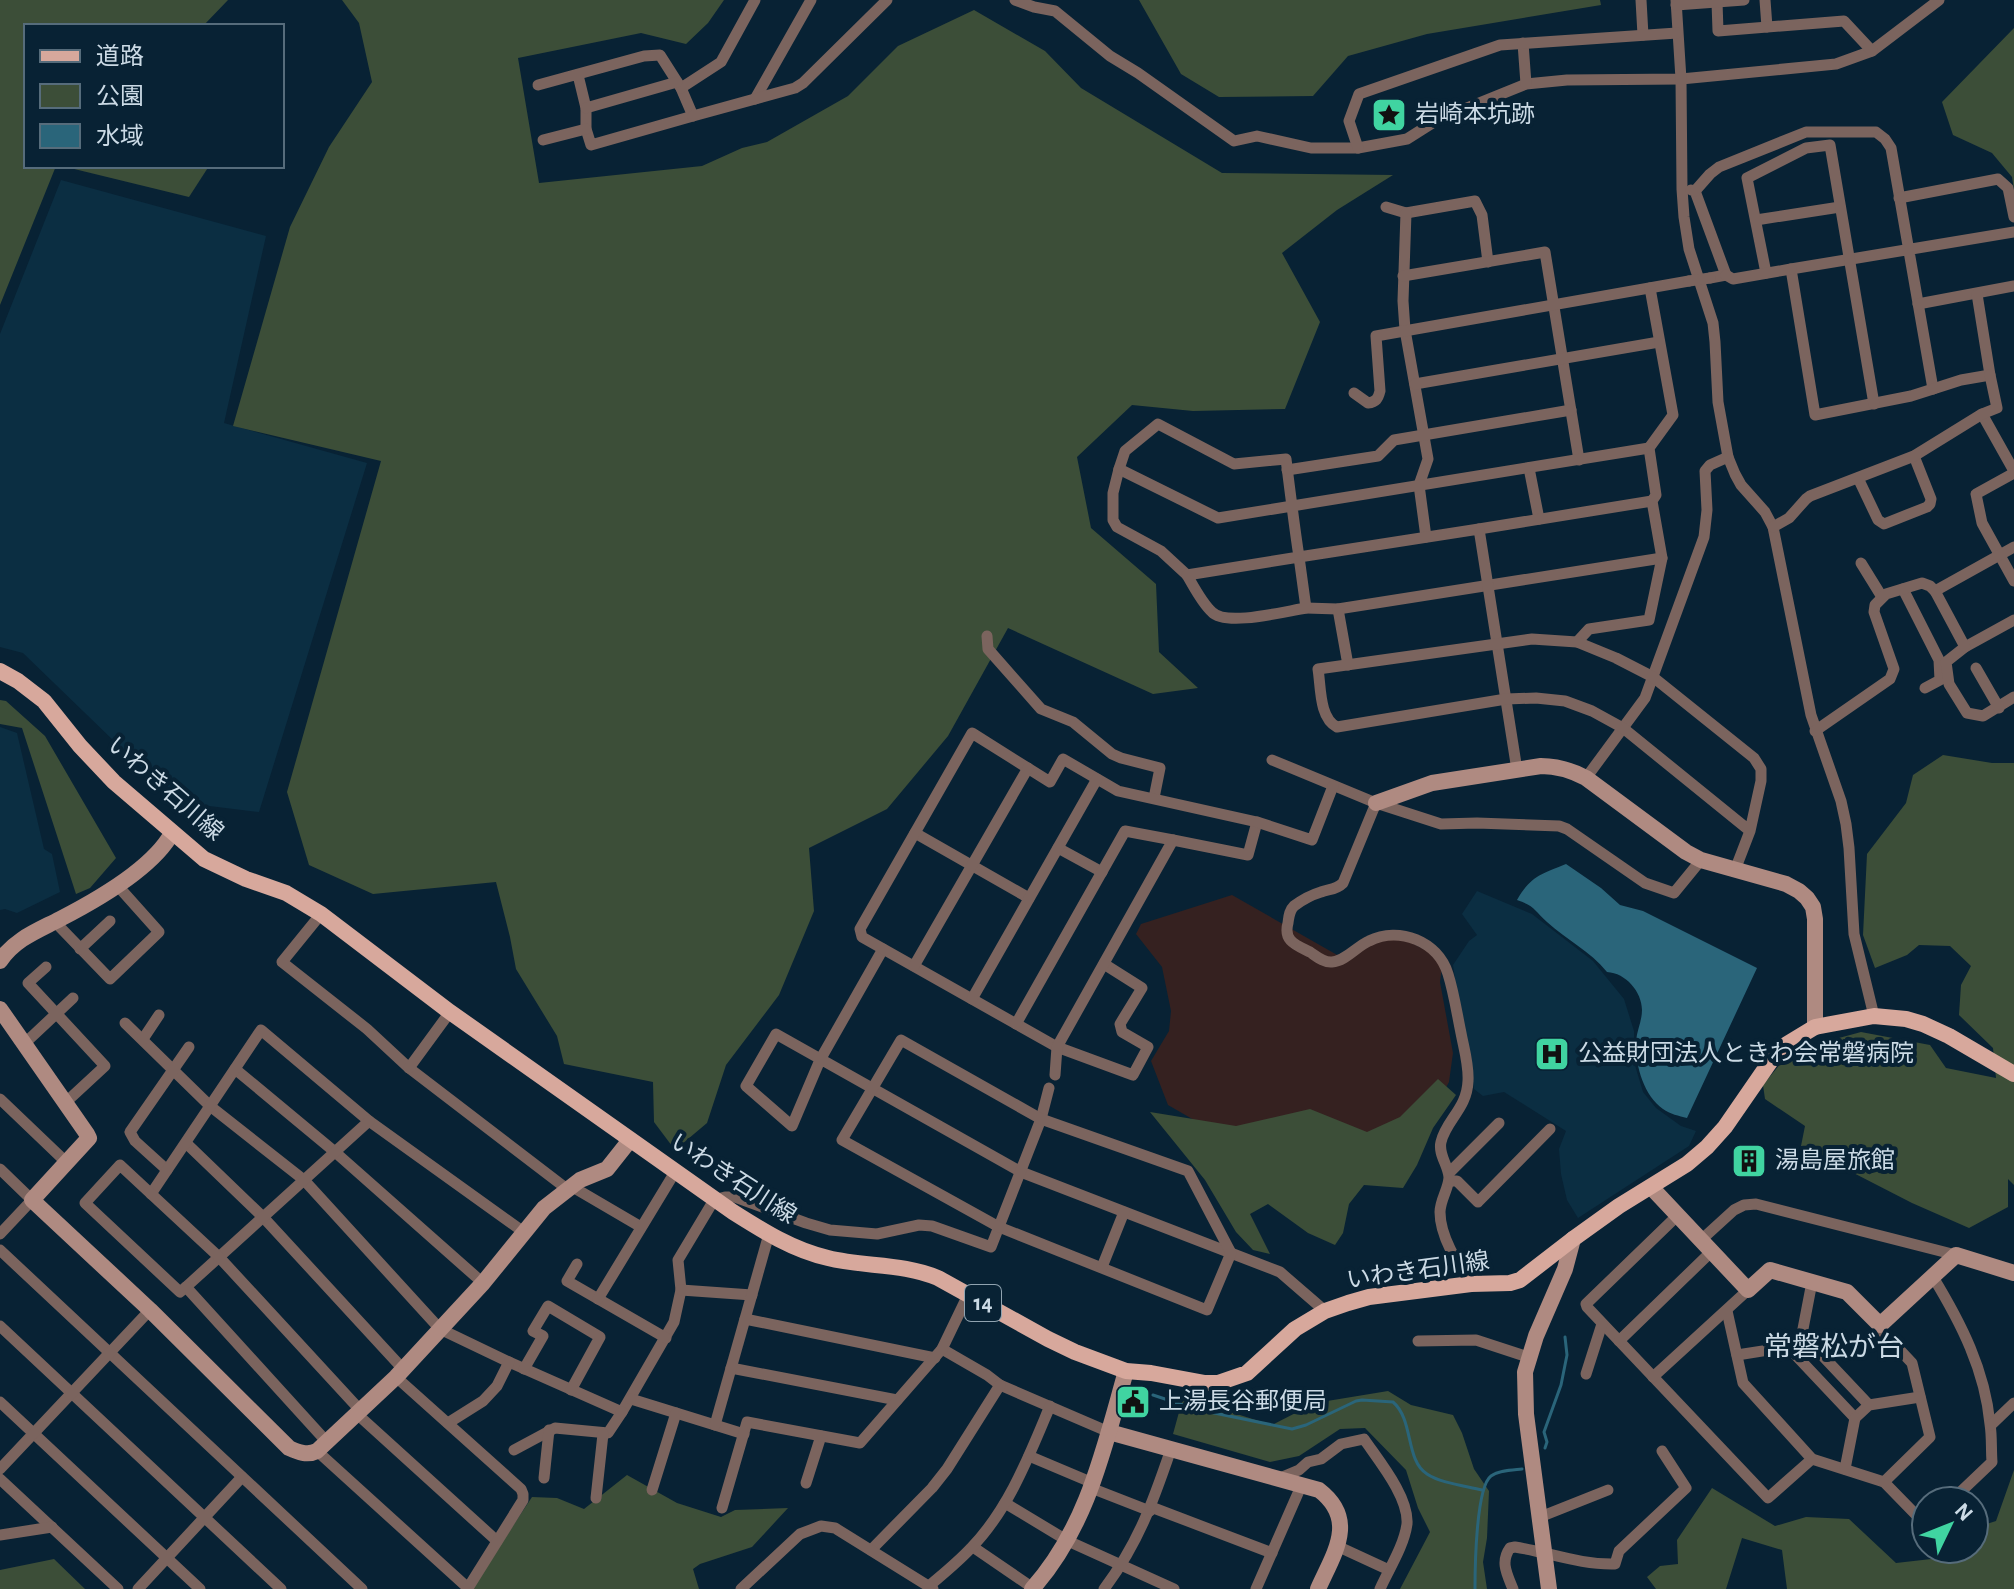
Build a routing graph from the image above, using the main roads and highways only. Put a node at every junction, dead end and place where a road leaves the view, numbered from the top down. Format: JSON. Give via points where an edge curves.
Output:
{"nodes":[{"id":1,"x":0,"y":671,"type":"edge"},
{"id":2,"x":2014,"y":1074,"type":"edge"}],
"edges":[{"from":1,"to":2,"type":"main road","name":"いわき石川線","number":"14","via":[[44,701],[114,782],[204,859],[286,893],[321,914],[714,1200],[807,1252],[922,1271],[1048,1339],[1126,1371],[1218,1383],[1247,1373],[1295,1329],[1325,1311],[1369,1297],[1520,1280],[1707,1147],[1774,1056],[1815,1027],[1874,1016],[1906,1019],[1949,1036]]}]}
